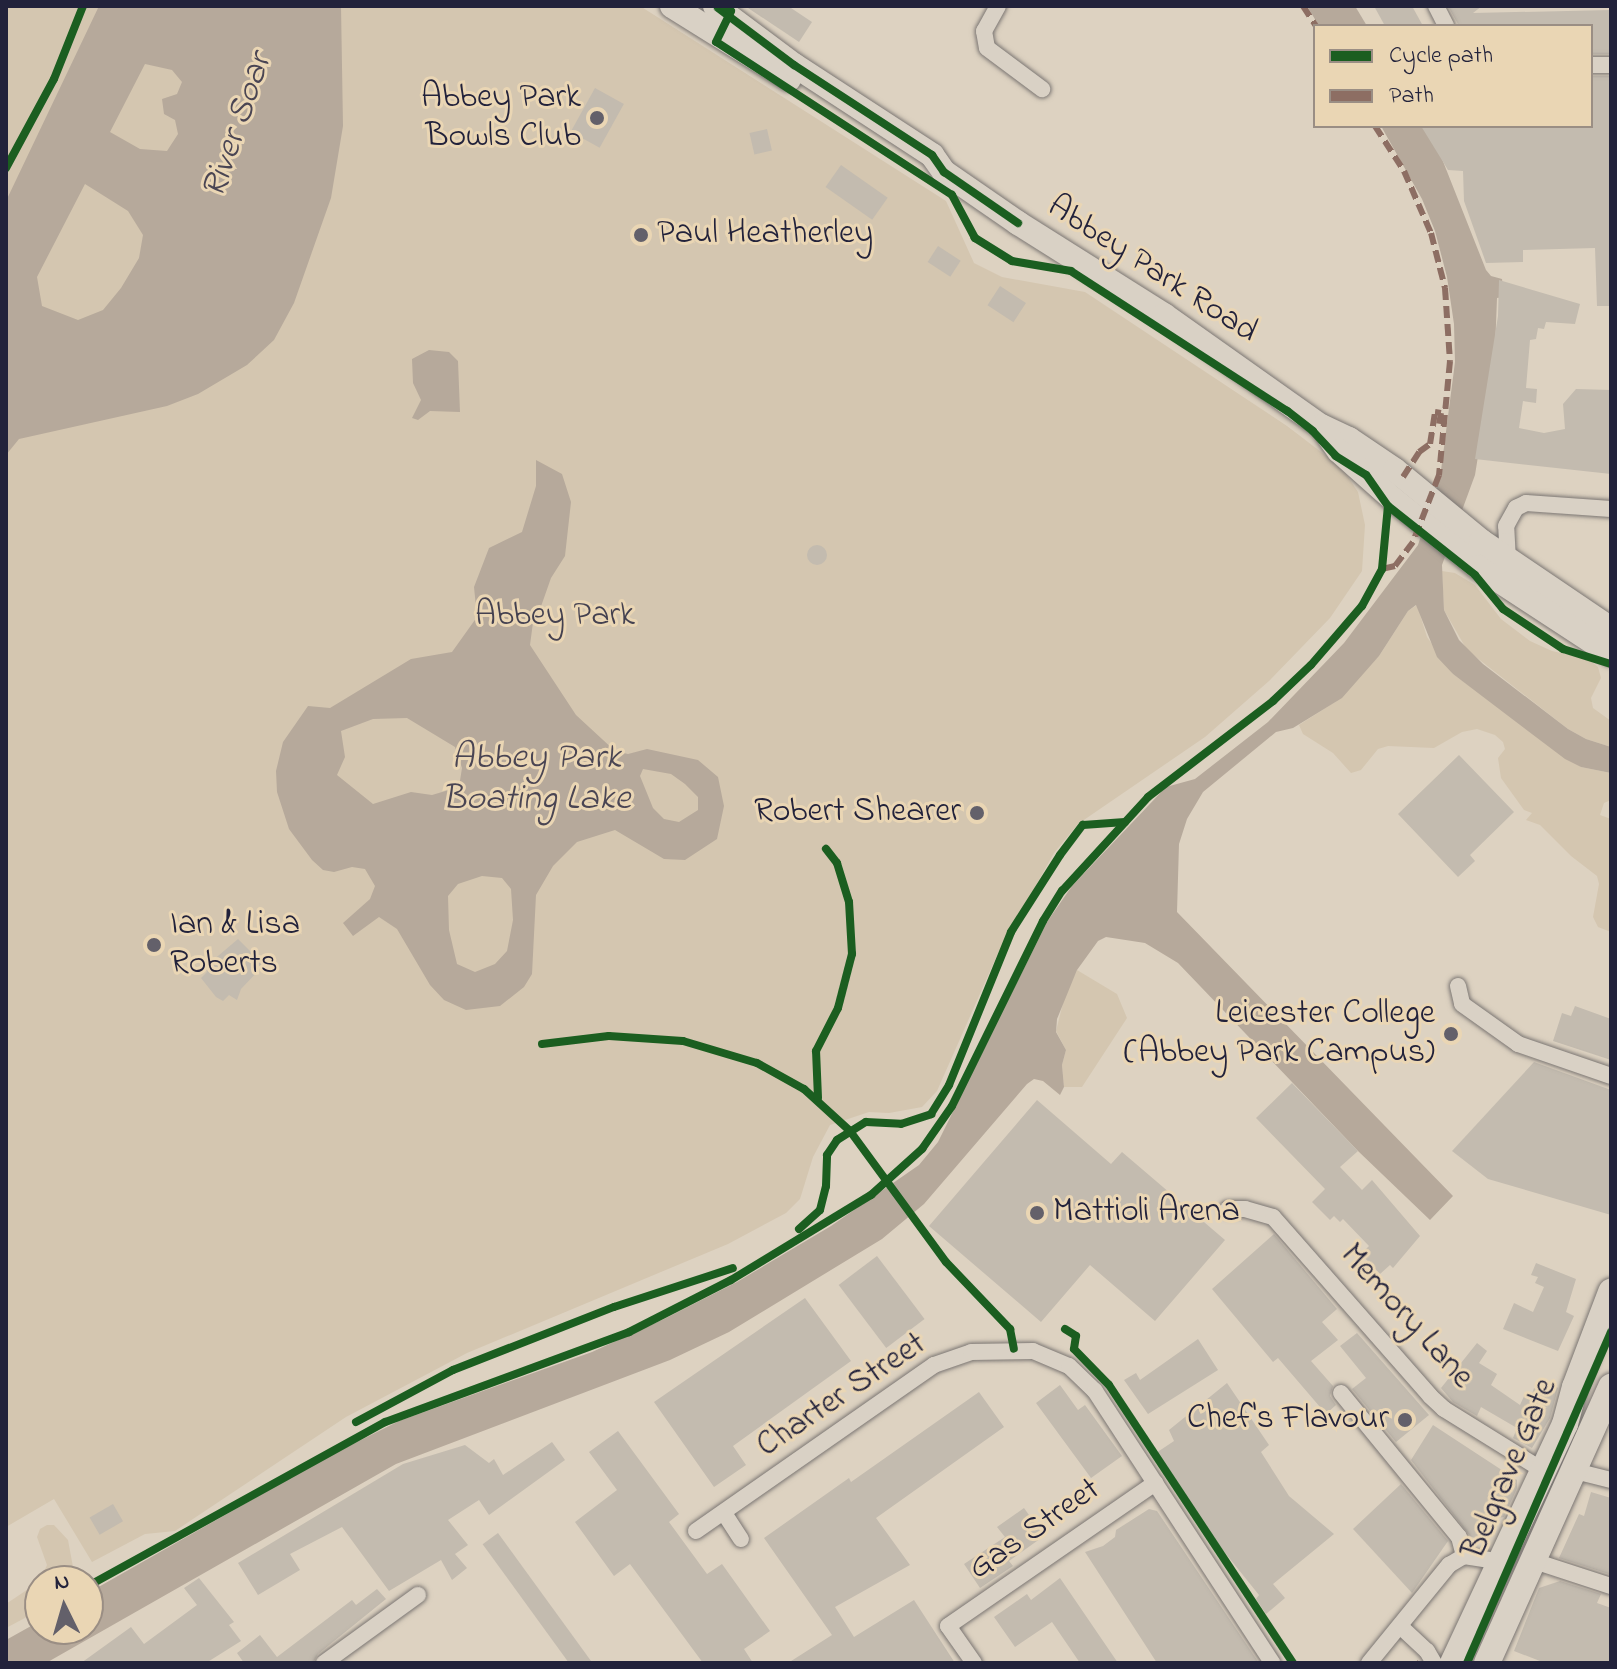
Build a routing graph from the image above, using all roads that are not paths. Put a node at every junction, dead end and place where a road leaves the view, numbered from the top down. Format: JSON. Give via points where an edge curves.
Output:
{"nodes":[{"id":1,"x":672,"y":6,"type":"edge"},
{"id":2,"x":715,"y":6,"type":"edge"},
{"id":3,"x":998,"y":6,"type":"edge"},
{"id":4,"x":1436,"y":6,"type":"edge"},
{"id":5,"x":1445,"y":24,"type":"edge"},
{"id":6,"x":1042,"y":89,"type":"dead end"},
{"id":7,"x":944,"y":172,"type":"junction"},
{"id":8,"x":1321,"y":426,"type":"junction"},
{"id":9,"x":1611,"y":509,"type":"edge"},
{"id":10,"x":1508,"y":561,"type":"junction"},
{"id":11,"x":1611,"y":629,"type":"edge"},
{"id":12,"x":1611,"y":654,"type":"edge"},
{"id":13,"x":1458,"y":986,"type":"dead end"},
{"id":14,"x":1611,"y":1076,"type":"edge"},
{"id":15,"x":1228,"y":1209,"type":"dead end"},
{"id":16,"x":1611,"y":1292,"type":"edge"},
{"id":17,"x":1611,"y":1387,"type":"edge"},
{"id":18,"x":1341,"y":1393,"type":"dead end"},
{"id":19,"x":1544,"y":1471,"type":"junction"},
{"id":20,"x":1575,"y":1471,"type":"junction"},
{"id":21,"x":1611,"y":1480,"type":"edge"},
{"id":22,"x":1155,"y":1483,"type":"junction"},
{"id":23,"x":724,"y":1513,"type":"junction"},
{"id":24,"x":696,"y":1531,"type":"dead end"},
{"id":25,"x":741,"y":1539,"type":"dead end"},
{"id":26,"x":1464,"y":1556,"type":"junction"},
{"id":27,"x":1534,"y":1561,"type":"junction"},
{"id":28,"x":1502,"y":1562,"type":"junction"},
{"id":29,"x":1611,"y":1586,"type":"edge"},
{"id":30,"x":418,"y":1595,"type":"dead end"},
{"id":31,"x":1400,"y":1626,"type":"junction"},
{"id":32,"x":324,"y":1663,"type":"edge"},
{"id":33,"x":974,"y":1663,"type":"edge"},
{"id":34,"x":1272,"y":1663,"type":"edge"},
{"id":35,"x":1369,"y":1663,"type":"edge"},
{"id":36,"x":1434,"y":1663,"type":"edge"},
{"id":37,"x":1453,"y":1663,"type":"edge"},
{"id":38,"x":1487,"y":1663,"type":"edge"}],
"edges":[{"from":1,"to":7,"type":"main road","name":"Abbey Park Road","via":[[925,170]]},
{"from":2,"to":7,"type":"main road","name":"Abbey Park Road","via":[[932,155]]},
{"from":3,"to":6,"type":"street","via":[[984,31],[987,48]]},
{"from":4,"to":5,"type":"street"},
{"from":7,"to":8,"type":"main road","name":"Abbey Park Road","via":[[1164,315]]},
{"from":8,"to":10,"type":"main road","name":"Abbey Park Road","via":[[1349,439]]},
{"from":8,"to":12,"type":"main road","name":"Abbey Park Road","via":[[1339,451],[1478,567]]},
{"from":9,"to":10,"type":"street","via":[[1526,503],[1516,508],[1506,526]]},
{"from":10,"to":11,"type":"main road","name":"Abbey Park Road"},
{"from":13,"to":14,"type":"street","via":[[1462,1004],[1518,1044]]},
{"from":15,"to":19,"type":"street","name":"Memory Lane","via":[[1273,1217],[1430,1396]]},
{"from":16,"to":19,"type":"main road","name":"Belgrave Gate"},
{"from":17,"to":20,"type":"main road","name":"Belgrave Gate"},
{"from":18,"to":26,"type":"street","via":[[1459,1537]]},
{"from":19,"to":28,"type":"main road","name":"Belgrave Gate"},
{"from":20,"to":21,"type":"street"},
{"from":20,"to":27,"type":"main road","name":"Belgrave Gate"},
{"from":22,"to":23,"type":"street","name":"Charter Street","via":[[1082,1375],[1033,1351],[987,1350],[934,1365],[913,1378]]},
{"from":22,"to":33,"type":"street","name":"Gas Street","via":[[948,1626]]},
{"from":22,"to":34,"type":"street","name":"Charter Street"},
{"from":23,"to":24,"type":"street","name":"Charter Street"},
{"from":23,"to":25,"type":"street"},
{"from":26,"to":28,"type":"street"},
{"from":26,"to":31,"type":"street","via":[[1449,1565]]},
{"from":27,"to":29,"type":"street"},
{"from":27,"to":38,"type":"main road","name":"Belgrave Gate"},
{"from":28,"to":37,"type":"main road","name":"Belgrave Gate"},
{"from":30,"to":32,"type":"street"},
{"from":31,"to":35,"type":"street"},
{"from":31,"to":36,"type":"street"}]}
